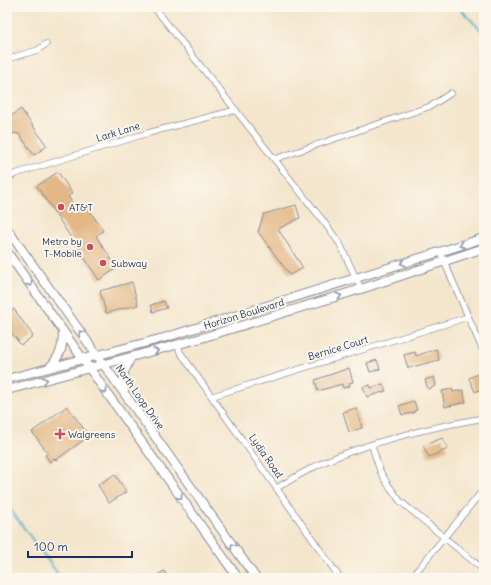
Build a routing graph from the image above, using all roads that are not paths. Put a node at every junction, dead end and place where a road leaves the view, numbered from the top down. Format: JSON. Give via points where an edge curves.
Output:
{"nodes":[{"id":1,"x":154,"y":7,"type":"edge"},
{"id":2,"x":46,"y":44,"type":"dead end"},
{"id":3,"x":7,"y":59,"type":"edge"},
{"id":4,"x":451,"y":93,"type":"dead end"},
{"id":5,"x":236,"y":110,"type":"junction"},
{"id":6,"x":275,"y":159,"type":"junction"},
{"id":7,"x":7,"y":179,"type":"edge"},
{"id":8,"x":7,"y":229,"type":"edge"},
{"id":9,"x":484,"y":238,"type":"edge"},
{"id":10,"x":484,"y":248,"type":"edge"},
{"id":11,"x":7,"y":252,"type":"edge"},
{"id":12,"x":440,"y":252,"type":"junction"},
{"id":13,"x":444,"y":261,"type":"junction"},
{"id":14,"x":355,"y":277,"type":"junction"},
{"id":15,"x":322,"y":288,"type":"junction"},
{"id":16,"x":360,"y":289,"type":"junction"},
{"id":17,"x":302,"y":307,"type":"junction"},
{"id":18,"x":468,"y":317,"type":"junction"},
{"id":19,"x":63,"y":331,"type":"junction"},
{"id":20,"x":178,"y":345,"type":"junction"},
{"id":21,"x":484,"y":353,"type":"edge"},
{"id":22,"x":98,"y":355,"type":"junction"},
{"id":23,"x":130,"y":358,"type":"junction"},
{"id":24,"x":83,"y":359,"type":"junction"},
{"id":25,"x":105,"y":365,"type":"junction"},
{"id":26,"x":49,"y":368,"type":"junction"},
{"id":27,"x":89,"y":369,"type":"junction"},
{"id":28,"x":7,"y":379,"type":"edge"},
{"id":29,"x":7,"y":390,"type":"edge"},
{"id":30,"x":125,"y":394,"type":"junction"},
{"id":31,"x":213,"y":396,"type":"junction"},
{"id":32,"x":484,"y":418,"type":"edge"},
{"id":33,"x":372,"y":446,"type":"junction"},
{"id":34,"x":278,"y":488,"type":"junction"},
{"id":35,"x":484,"y":489,"type":"edge"},
{"id":36,"x":444,"y":537,"type":"junction"},
{"id":37,"x":484,"y":570,"type":"edge"},
{"id":38,"x":238,"y":578,"type":"edge"},
{"id":39,"x":256,"y":578,"type":"edge"},
{"id":40,"x":340,"y":578,"type":"edge"},
{"id":41,"x":411,"y":578,"type":"edge"}],
"edges":[{"from":1,"to":5,"type":"street"},
{"from":2,"to":3,"type":"street","via":[[38,50]]},
{"from":4,"to":6,"type":"street","via":[[431,106]]},
{"from":5,"to":6,"type":"street"},
{"from":5,"to":7,"type":"street","name":"Lark Lane","via":[[98,148],[15,174]]},
{"from":6,"to":14,"type":"street","via":[[340,244]]},
{"from":22,"to":8,"type":"main road","name":"North Loop Drive","one_way":true},
{"from":9,"to":12,"type":"main road","name":"Horizon Boulevard","one_way":true},
{"from":10,"to":13,"type":"main road","name":"Horizon Boulevard"},
{"from":11,"to":19,"type":"main road","one_way":true},
{"from":12,"to":13,"type":"street"},
{"from":12,"to":14,"type":"main road","name":"Horizon Boulevard","one_way":true},
{"from":13,"to":16,"type":"main road","name":"Horizon Boulevard"},
{"from":13,"to":18,"type":"street"},
{"from":14,"to":15,"type":"main road","name":"Horizon Boulevard"},
{"from":14,"to":16,"type":"street"},
{"from":15,"to":17,"type":"main road","via":[[320,294]]},
{"from":15,"to":22,"type":"main road","name":"Horizon Boulevard","via":[[167,337]]},
{"from":17,"to":16,"type":"main road","name":"Horizon Boulevard","one_way":true},
{"from":17,"to":20,"type":"main road","name":"Horizon Boulevard"},
{"from":18,"to":21,"type":"street"},
{"from":18,"to":31,"type":"street","name":"Bernice Court"},
{"from":19,"to":24,"type":"main road"},
{"from":19,"to":26,"type":"main road","via":[[63,343],[58,358]]},
{"from":23,"to":20,"type":"main road","name":"Horizon Boulevard","one_way":true},
{"from":20,"to":31,"type":"street","name":"Lydia Road","via":[[180,352]]},
{"from":22,"to":24,"type":"main road","name":"Horizon Boulevard"},
{"from":22,"to":25,"type":"main road","name":"North Loop Drive"},
{"from":23,"to":25,"type":"main road","name":"Horizon Boulevard"},
{"from":23,"to":30,"type":"main road","via":[[124,372]]},
{"from":24,"to":26,"type":"main road","name":"Horizon Boulevard"},
{"from":24,"to":27,"type":"main road"},
{"from":25,"to":27,"type":"main road","name":"Horizon Boulevard"},
{"from":25,"to":30,"type":"main road","name":"North Loop Drive"},
{"from":26,"to":28,"type":"main road","name":"Horizon Boulevard"},
{"from":29,"to":27,"type":"main road","name":"Horizon Boulevard","one_way":true},
{"from":27,"to":38,"type":"main road","one_way":true},
{"from":39,"to":30,"type":"main road","name":"North Loop Drive","one_way":true},
{"from":31,"to":34,"type":"street","name":"Lydia Road"},
{"from":32,"to":33,"type":"street","via":[[404,435]]},
{"from":33,"to":34,"type":"street","via":[[330,459]]},
{"from":33,"to":36,"type":"street","via":[[380,471],[393,493],[410,511]]},
{"from":34,"to":40,"type":"street","name":"Lydia Road"},
{"from":35,"to":36,"type":"street"},
{"from":36,"to":37,"type":"street"},
{"from":36,"to":41,"type":"street"}]}
